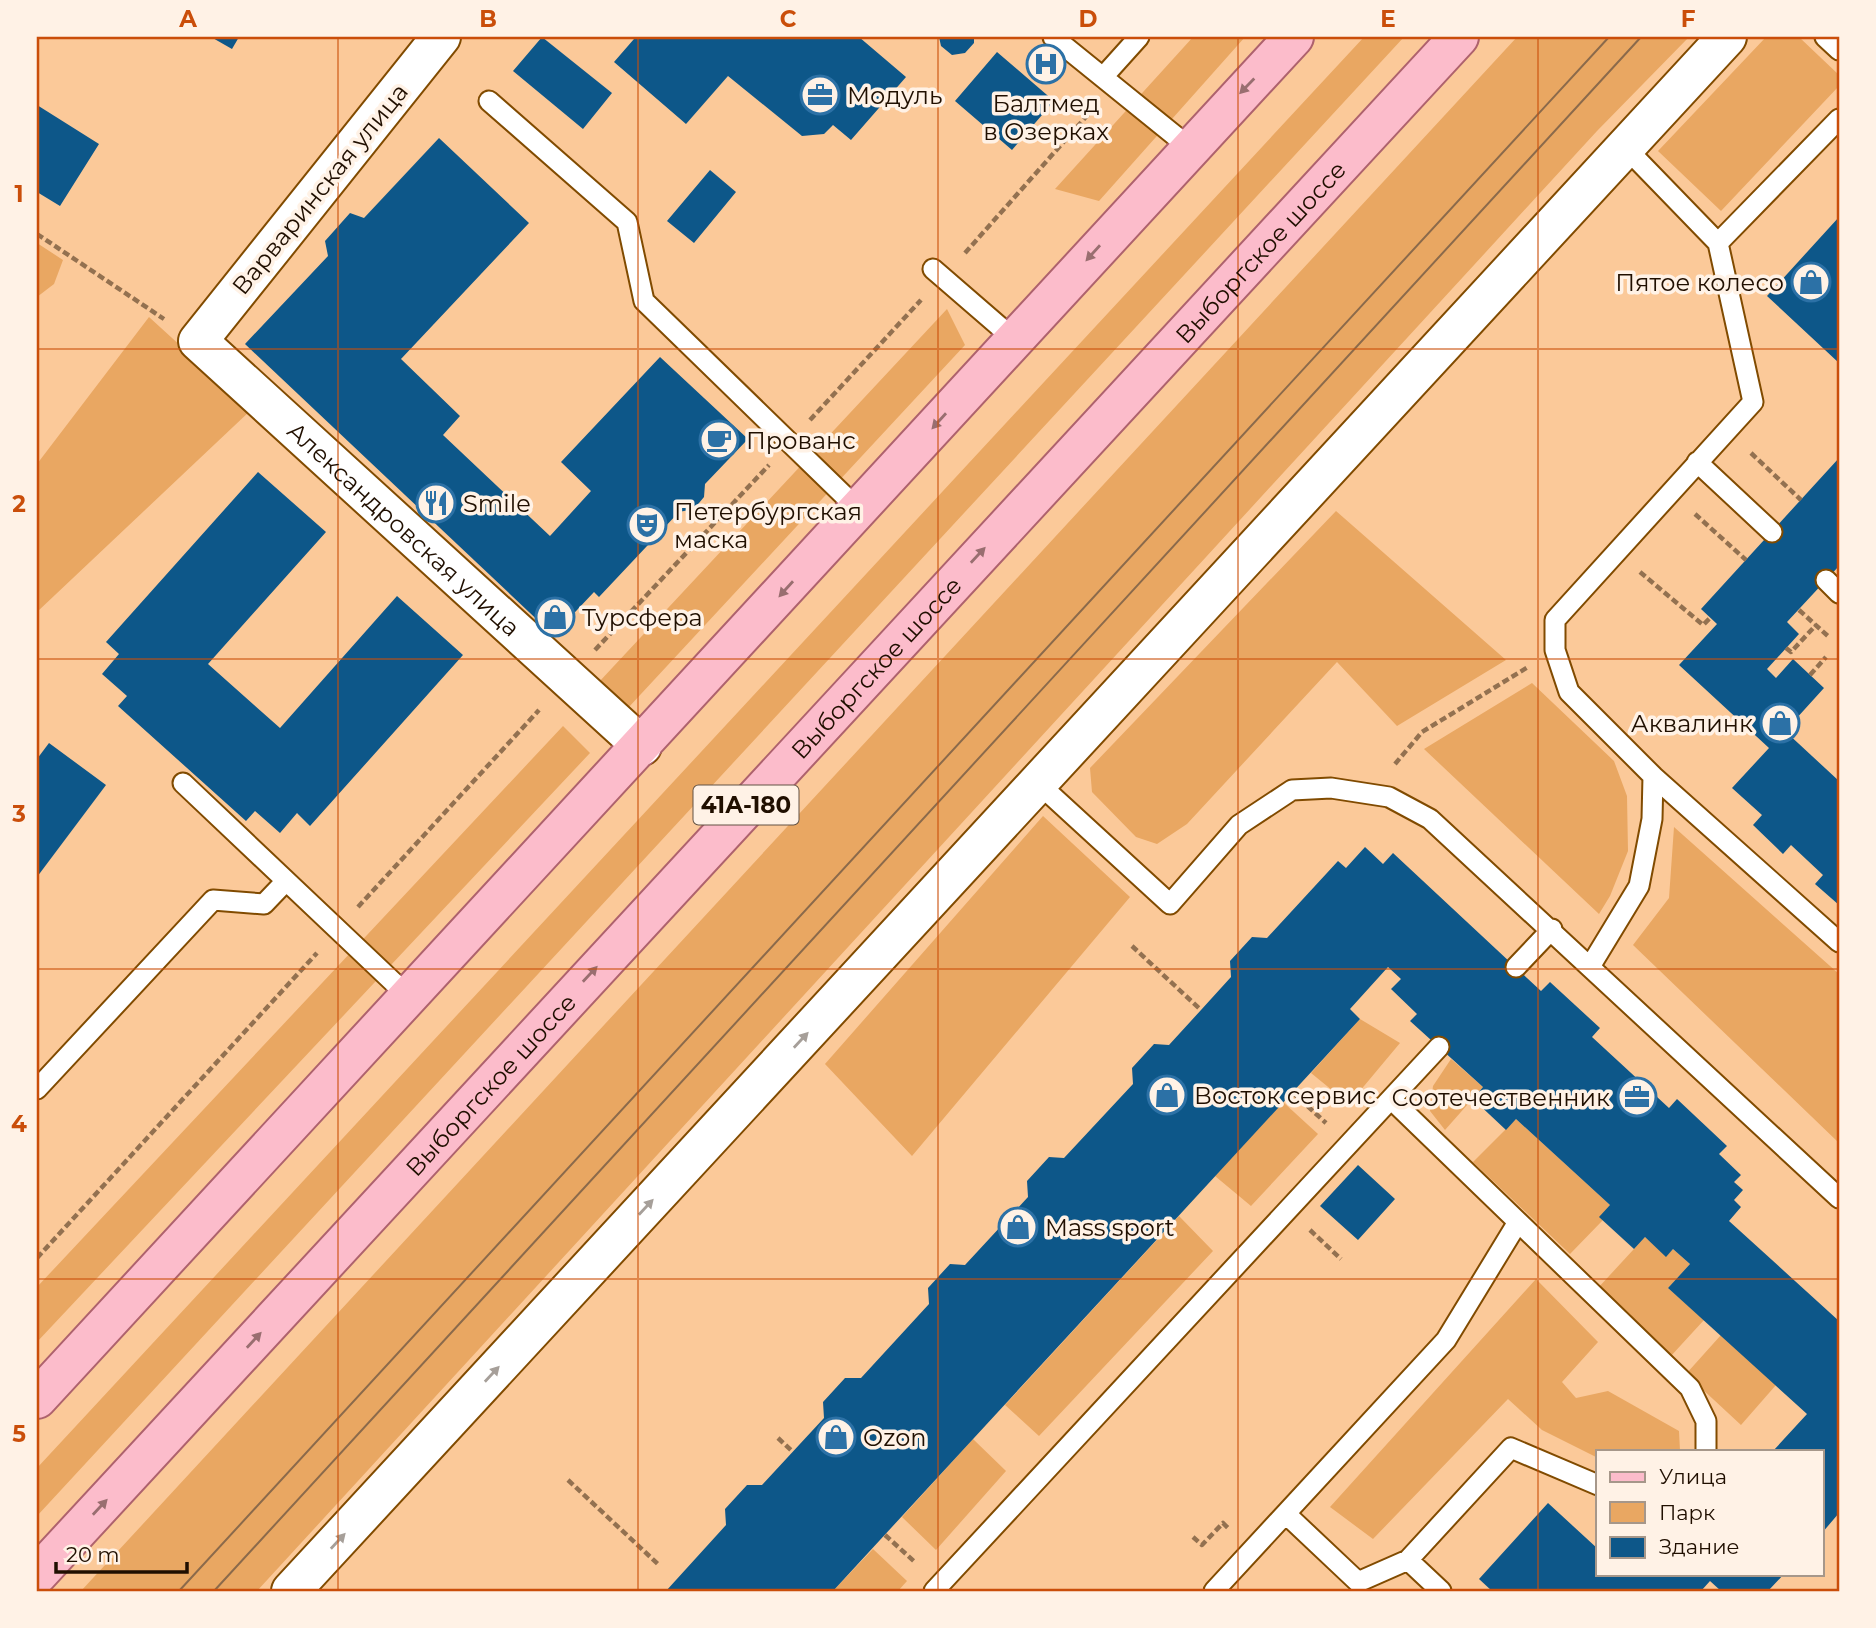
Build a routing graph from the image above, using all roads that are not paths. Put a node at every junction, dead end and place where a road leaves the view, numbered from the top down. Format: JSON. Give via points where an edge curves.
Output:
{"nodes":[{"id":1,"x":441,"y":37,"type":"edge"},
{"id":2,"x":1053,"y":37,"type":"edge"},
{"id":3,"x":1139,"y":37,"type":"edge"},
{"id":4,"x":1294,"y":37,"type":"edge"},
{"id":5,"x":1459,"y":37,"type":"edge"},
{"id":6,"x":1727,"y":37,"type":"edge"},
{"id":7,"x":1825,"y":37,"type":"edge"},
{"id":8,"x":1839,"y":50,"type":"edge"},
{"id":9,"x":1103,"y":77,"type":"junction"},
{"id":10,"x":489,"y":101,"type":"dead end"},
{"id":11,"x":1839,"y":119,"type":"edge"},
{"id":12,"x":1624,"y":146,"type":"junction"},
{"id":13,"x":1189,"y":147,"type":"junction"},
{"id":14,"x":1718,"y":243,"type":"junction"},
{"id":15,"x":933,"y":269,"type":"dead end"},
{"id":16,"x":1014,"y":339,"type":"junction"},
{"id":17,"x":198,"y":341,"type":"joint"},
{"id":18,"x":1697,"y":462,"type":"junction"},
{"id":19,"x":858,"y":509,"type":"junction"},
{"id":20,"x":1772,"y":532,"type":"dead end"},
{"id":21,"x":642,"y":746,"type":"junction"},
{"id":22,"x":1653,"y":776,"type":"junction"},
{"id":23,"x":183,"y":783,"type":"dead end"},
{"id":24,"x":1038,"y":783,"type":"junction"},
{"id":25,"x":286,"y":880,"type":"junction"},
{"id":26,"x":1552,"y":929,"type":"junction"},
{"id":27,"x":1839,"y":942,"type":"edge"},
{"id":28,"x":1591,"y":965,"type":"junction"},
{"id":29,"x":1516,"y":967,"type":"dead end"},
{"id":30,"x":409,"y":997,"type":"junction"},
{"id":31,"x":1439,"y":1047,"type":"dead end"},
{"id":32,"x":37,"y":1089,"type":"edge"},
{"id":33,"x":1392,"y":1100,"type":"junction"},
{"id":34,"x":1839,"y":1198,"type":"edge"},
{"id":35,"x":1518,"y":1222,"type":"junction"},
{"id":36,"x":37,"y":1399,"type":"edge"},
{"id":37,"x":1706,"y":1450,"type":"edge"},
{"id":38,"x":1596,"y":1484,"type":"edge"},
{"id":39,"x":1287,"y":1515,"type":"junction"},
{"id":40,"x":1408,"y":1560,"type":"junction"},
{"id":41,"x":37,"y":1575,"type":"edge"},
{"id":42,"x":937,"y":1588,"type":"edge"},
{"id":43,"x":291,"y":1591,"type":"edge"},
{"id":44,"x":1214,"y":1591,"type":"edge"},
{"id":45,"x":1441,"y":1591,"type":"edge"}],
"edges":[{"from":1,"to":17,"type":"street","name":"Варваринская улица"},
{"from":2,"to":9,"type":"lane"},
{"from":3,"to":9,"type":"lane"},
{"from":4,"to":13,"type":"main road","one_way":true},
{"from":41,"to":5,"type":"main road","name":"Выборгское шоссе","number":"41А-180","one_way":true},
{"from":6,"to":12,"type":"street"},
{"from":7,"to":8,"type":"lane"},
{"from":9,"to":13,"type":"lane"},
{"from":10,"to":19,"type":"lane","via":[[627,222],[644,301]]},
{"from":11,"to":14,"type":"lane"},
{"from":12,"to":14,"type":"lane"},
{"from":12,"to":24,"type":"street"},
{"from":13,"to":16,"type":"main road","one_way":true},
{"from":14,"to":18,"type":"lane","via":[[1754,402]]},
{"from":15,"to":16,"type":"lane"},
{"from":16,"to":19,"type":"main road","one_way":true},
{"from":17,"to":21,"type":"street","name":"Александровская улица"},
{"from":18,"to":20,"type":"lane"},
{"from":18,"to":22,"type":"lane","via":[[1555,620],[1555,650],[1569,692]]},
{"from":19,"to":21,"type":"main road","one_way":true},
{"from":21,"to":30,"type":"main road"},
{"from":22,"to":27,"type":"lane"},
{"from":22,"to":28,"type":"lane","via":[[1652,819],[1639,886]]},
{"from":23,"to":25,"type":"lane"},
{"from":24,"to":26,"type":"lane","via":[[1170,904],[1239,824],[1292,790],[1331,788],[1389,797],[1430,819]]},
{"from":43,"to":24,"type":"street","one_way":true},
{"from":25,"to":30,"type":"lane"},
{"from":25,"to":32,"type":"lane","via":[[264,904],[213,900]]},
{"from":26,"to":28,"type":"lane"},
{"from":26,"to":29,"type":"lane"},
{"from":28,"to":34,"type":"lane"},
{"from":30,"to":36,"type":"main road"},
{"from":31,"to":33,"type":"lane"},
{"from":33,"to":35,"type":"lane"},
{"from":33,"to":42,"type":"lane"},
{"from":35,"to":37,"type":"lane","via":[[1690,1388],[1706,1421]]},
{"from":35,"to":39,"type":"lane","via":[[1446,1340]]},
{"from":38,"to":40,"type":"lane","via":[[1511,1448]]},
{"from":39,"to":40,"type":"lane","via":[[1358,1582]]},
{"from":39,"to":44,"type":"lane"},
{"from":40,"to":45,"type":"lane"}]}
